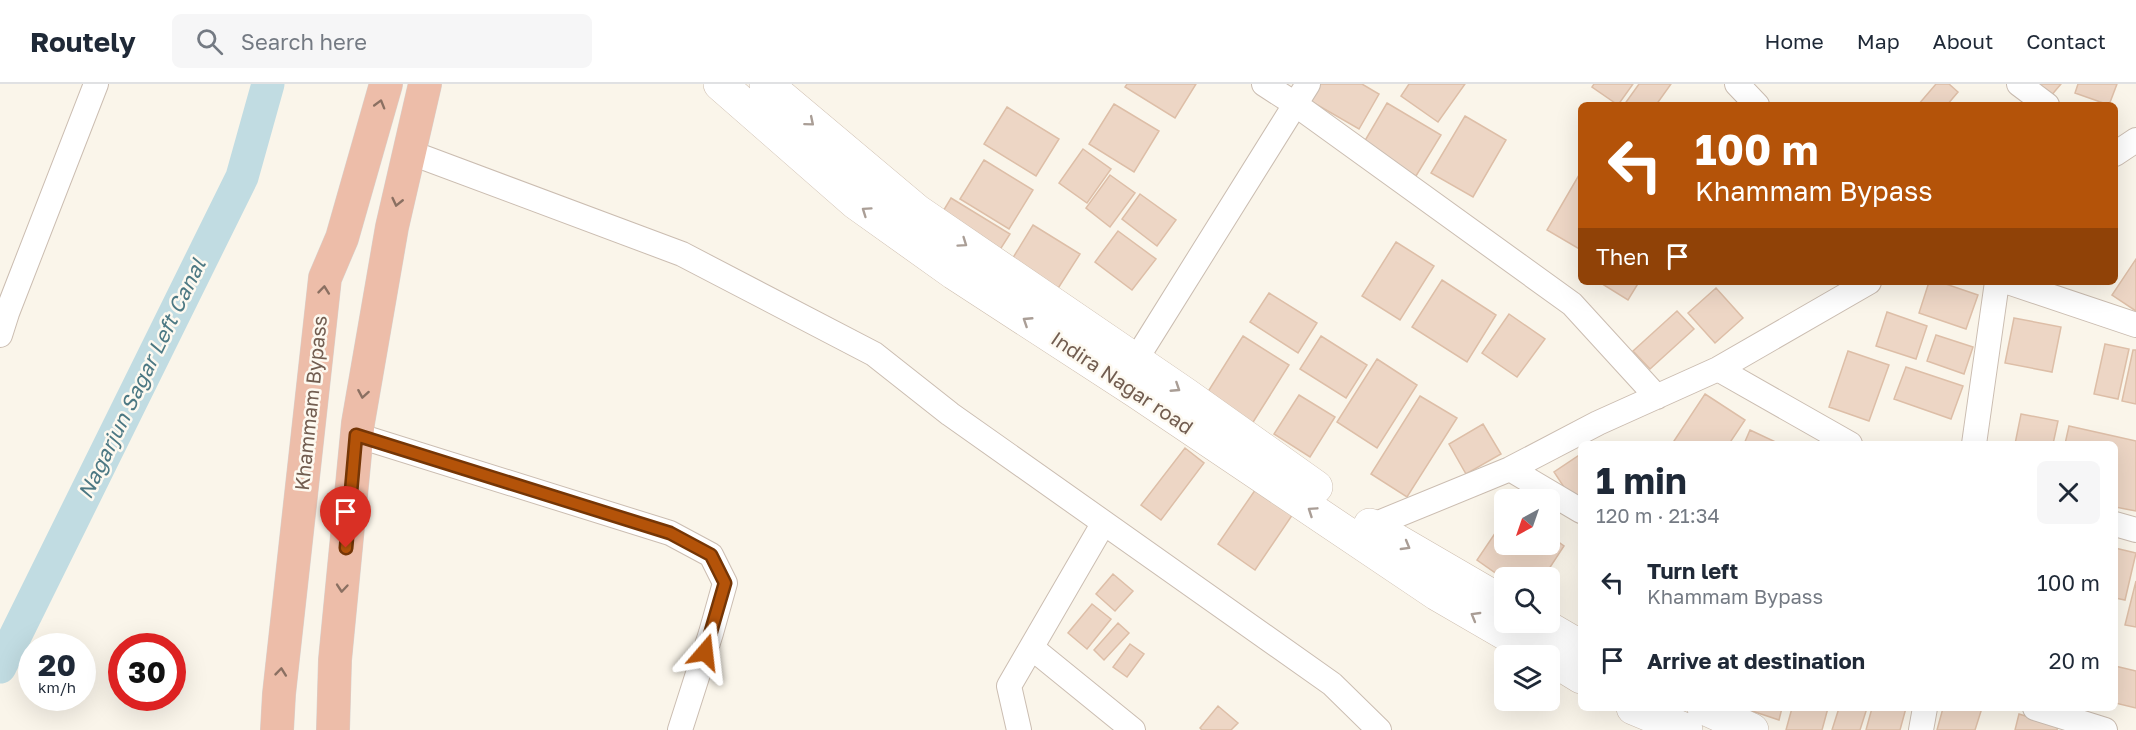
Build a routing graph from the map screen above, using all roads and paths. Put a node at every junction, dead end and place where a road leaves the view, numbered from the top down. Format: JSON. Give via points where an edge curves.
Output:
{"nodes":[{"id":1,"x":96,"y":84,"type":"edge"},
{"id":2,"x":386,"y":84,"type":"edge"},
{"id":3,"x":425,"y":84,"type":"edge"},
{"id":4,"x":720,"y":84,"type":"edge"},
{"id":5,"x":766,"y":84,"type":"edge"},
{"id":6,"x":1264,"y":84,"type":"edge"},
{"id":7,"x":1308,"y":84,"type":"edge"},
{"id":8,"x":1737,"y":84,"type":"edge"},
{"id":9,"x":2019,"y":84,"type":"edge"},
{"id":10,"x":1753,"y":102,"type":"edge"},
{"id":11,"x":2043,"y":102,"type":"edge"},
{"id":12,"x":1294,"y":104,"type":"junction"},
{"id":13,"x":409,"y":152,"type":"junction"},
{"id":14,"x":1864,"y":285,"type":"edge"},
{"id":15,"x":1997,"y":285,"type":"edge"},
{"id":16,"x":2017,"y":285,"type":"edge"},
{"id":17,"x":2136,"y":325,"type":"edge"},
{"id":18,"x":1,"y":331,"type":"edge"},
{"id":19,"x":1135,"y":361,"type":"junction"},
{"id":20,"x":1718,"y":369,"type":"junction"},
{"id":21,"x":1657,"y":397,"type":"junction"},
{"id":22,"x":356,"y":435,"type":"junction"},
{"id":23,"x":1845,"y":441,"type":"edge"},
{"id":24,"x":1974,"y":441,"type":"edge"},
{"id":25,"x":1510,"y":469,"type":"junction"},
{"id":26,"x":1578,"y":509,"type":"edge"},
{"id":27,"x":1103,"y":524,"type":"junction"},
{"id":28,"x":2118,"y":525,"type":"edge"},
{"id":29,"x":1371,"y":526,"type":"junction"},
{"id":30,"x":2136,"y":531,"type":"edge"},
{"id":31,"x":1494,"y":597,"type":"edge"},
{"id":32,"x":1557,"y":633,"type":"edge"},
{"id":33,"x":1525,"y":645,"type":"edge"},
{"id":34,"x":1578,"y":645,"type":"edge"},
{"id":35,"x":1032,"y":648,"type":"junction"},
{"id":36,"x":1560,"y":664,"type":"edge"},
{"id":37,"x":1578,"y":675,"type":"edge"},
{"id":38,"x":1640,"y":711,"type":"edge"},
{"id":39,"x":1711,"y":711,"type":"edge"},
{"id":40,"x":1924,"y":711,"type":"edge"},
{"id":41,"x":2045,"y":711,"type":"edge"},
{"id":42,"x":277,"y":730,"type":"edge"},
{"id":43,"x":333,"y":730,"type":"edge"},
{"id":44,"x":680,"y":730,"type":"edge"},
{"id":45,"x":1019,"y":730,"type":"edge"},
{"id":46,"x":1133,"y":730,"type":"edge"},
{"id":47,"x":1379,"y":730,"type":"edge"},
{"id":48,"x":1686,"y":730,"type":"edge"},
{"id":49,"x":1752,"y":730,"type":"edge"},
{"id":50,"x":1921,"y":730,"type":"edge"},
{"id":51,"x":2105,"y":730,"type":"edge"}],
"edges":[{"from":1,"to":18,"type":"street"},
{"from":42,"to":2,"type":"highway","name":"Khammam Bypass","one_way":true,"via":[[325,278],[342,238]]},
{"from":3,"to":13,"type":"highway"},
{"from":33,"to":4,"type":"street","name":"Indira Nagar road","one_way":true,"via":[[1437,594],[954,273],[856,203]]},
{"from":5,"to":19,"type":"street","name":"Indira Nagar road","one_way":true,"via":[[917,211]]},
{"from":6,"to":12,"type":"street"},
{"from":7,"to":12,"type":"street"},
{"from":8,"to":10,"type":"street"},
{"from":9,"to":11,"type":"street"},
{"from":12,"to":19,"type":"street"},
{"from":12,"to":21,"type":"street","via":[[1572,304]]},
{"from":13,"to":22,"type":"highway","one_way":true},
{"from":13,"to":27,"type":"street","via":[[682,254],[874,354]]},
{"from":14,"to":20,"type":"street"},
{"from":15,"to":24,"type":"street"},
{"from":16,"to":17,"type":"street"},
{"from":19,"to":29,"type":"street","name":"Indira Nagar road","one_way":true},
{"from":20,"to":21,"type":"street"},
{"from":20,"to":23,"type":"street"},
{"from":21,"to":25,"type":"street"},
{"from":22,"to":43,"type":"highway","one_way":true,"via":[[335,660]]},
{"from":22,"to":44,"type":"street","via":[[670,533],[711,555],[725,583]]},
{"from":25,"to":26,"type":"street"},
{"from":25,"to":29,"type":"street"},
{"from":27,"to":35,"type":"street"},
{"from":27,"to":47,"type":"street","via":[[1332,684]]},
{"from":28,"to":30,"type":"street"},
{"from":29,"to":31,"type":"street","name":"Indira Nagar road","one_way":true},
{"from":32,"to":34,"type":"street"},
{"from":35,"to":45,"type":"street","via":[[1009,686]]},
{"from":35,"to":46,"type":"street"},
{"from":36,"to":37,"type":"street"},
{"from":38,"to":48,"type":"street"},
{"from":39,"to":49,"type":"street"},
{"from":40,"to":50,"type":"street"},
{"from":41,"to":51,"type":"street"}]}
